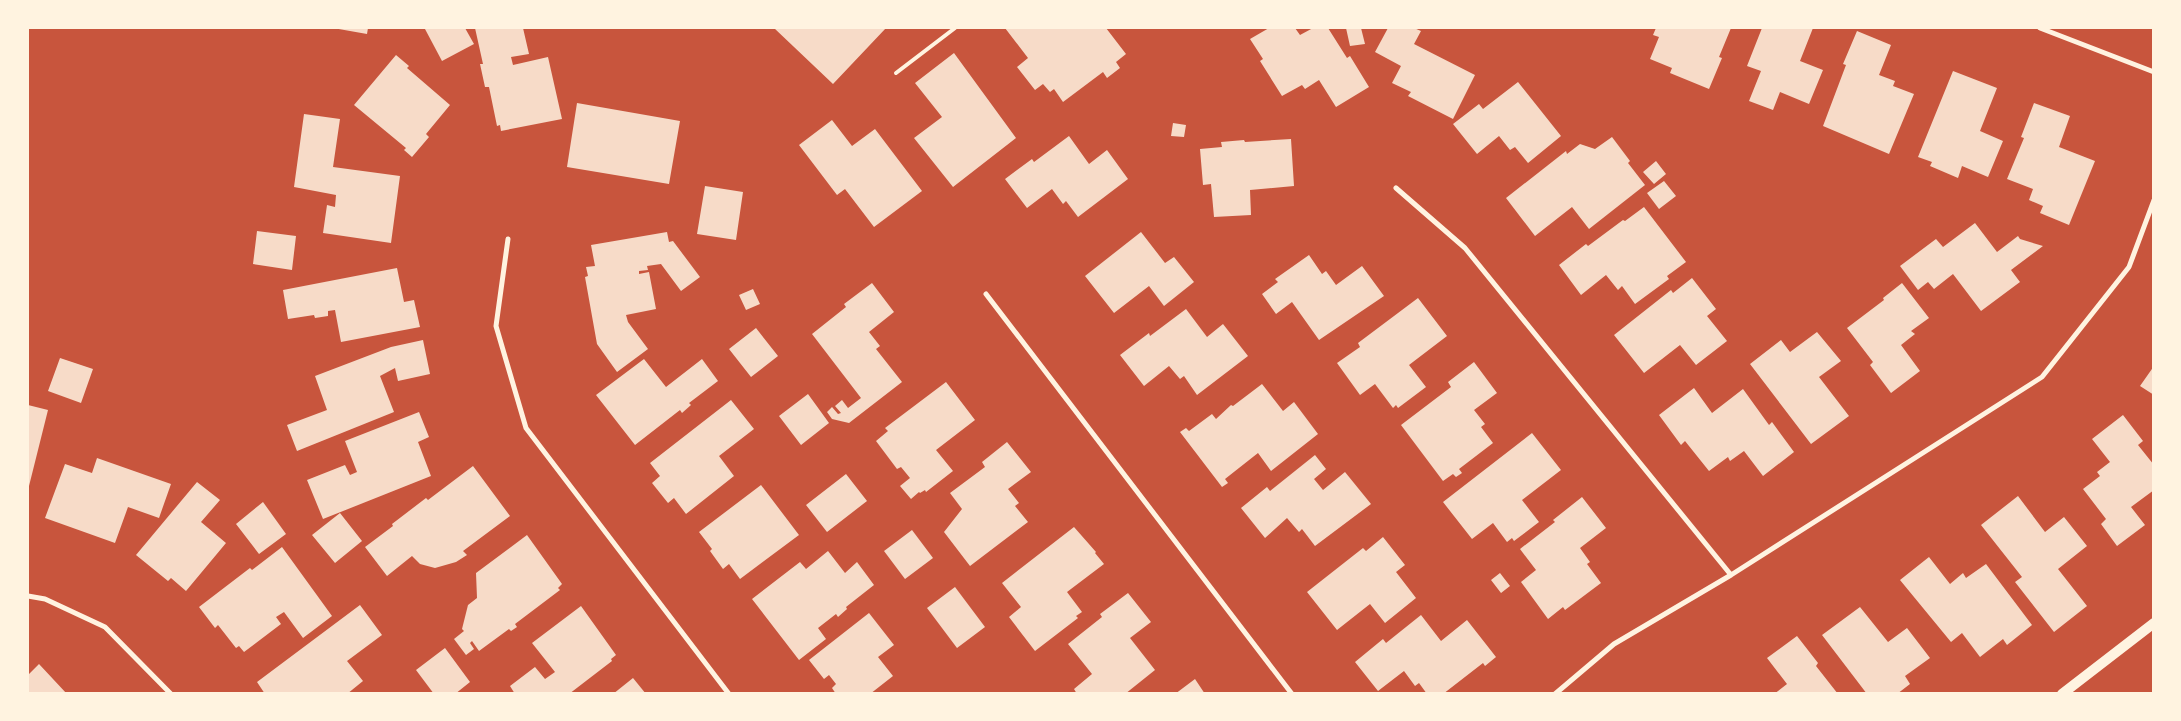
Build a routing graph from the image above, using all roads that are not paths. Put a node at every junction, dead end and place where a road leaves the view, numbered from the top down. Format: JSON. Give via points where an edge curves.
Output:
{"nodes":[{"id":1,"x":955,"y":28,"type":"edge"},
{"id":2,"x":2040,"y":28,"type":"edge"},
{"id":3,"x":2154,"y":72,"type":"edge"},
{"id":4,"x":896,"y":73,"type":"dead end"},
{"id":5,"x":1396,"y":188,"type":"dead end"},
{"id":6,"x":2154,"y":200,"type":"edge"},
{"id":7,"x":508,"y":239,"type":"dead end"},
{"id":8,"x":986,"y":294,"type":"dead end"},
{"id":9,"x":1731,"y":575,"type":"junction"},
{"id":10,"x":28,"y":596,"type":"edge"},
{"id":11,"x":2154,"y":623,"type":"edge"},
{"id":12,"x":171,"y":694,"type":"edge"},
{"id":13,"x":729,"y":694,"type":"edge"},
{"id":14,"x":1292,"y":694,"type":"edge"},
{"id":15,"x":1556,"y":694,"type":"edge"},
{"id":16,"x":2062,"y":694,"type":"edge"}],
"edges":[{"from":1,"to":4,"type":"lane"},
{"from":2,"to":3,"type":"street"},
{"from":5,"to":9,"type":"street","via":[[1465,248]]},
{"from":6,"to":9,"type":"street","via":[[2128,267],[2042,377]]},
{"from":7,"to":13,"type":"street","via":[[496,326],[526,428]]},
{"from":8,"to":14,"type":"street"},
{"from":9,"to":15,"type":"street","via":[[1614,644]]},
{"from":10,"to":12,"type":"street","via":[[45,599],[105,627]]},
{"from":11,"to":16,"type":"main road"}]}
